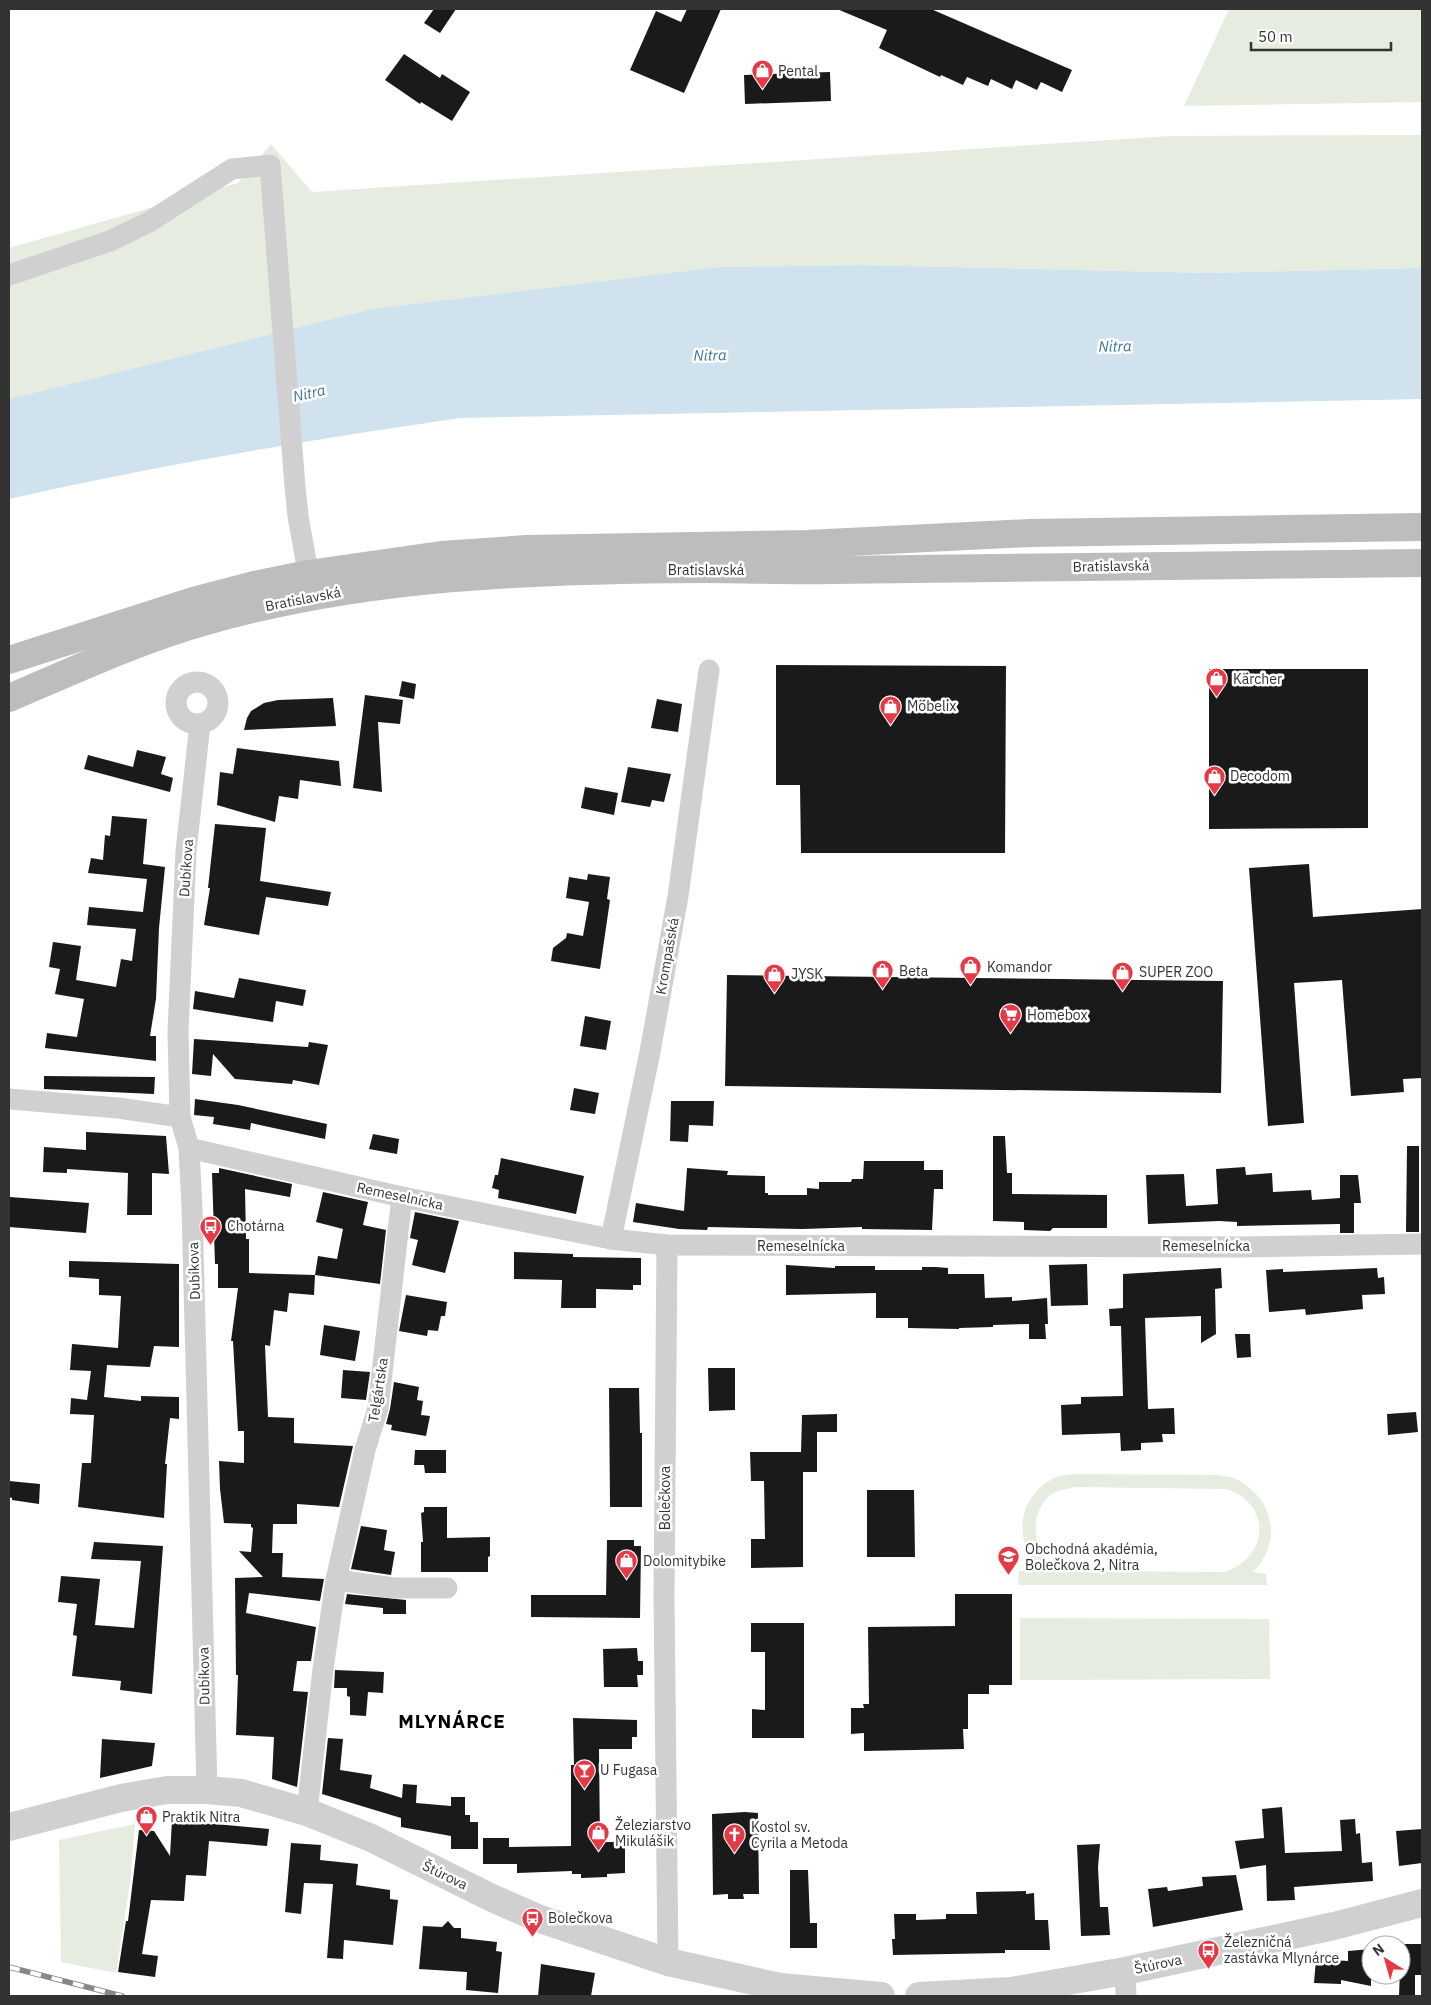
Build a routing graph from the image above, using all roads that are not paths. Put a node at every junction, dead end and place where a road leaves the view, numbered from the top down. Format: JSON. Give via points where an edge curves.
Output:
{"nodes":[{"id":1,"x":9,"y":275,"type":"edge"},
{"id":2,"x":1416,"y":527,"type":"edge"},
{"id":3,"x":1030,"y":533,"type":"junction"},
{"id":4,"x":1416,"y":563,"type":"edge"},
{"id":5,"x":1030,"y":568,"type":"junction"},
{"id":6,"x":310,"y":585,"type":"junction"},
{"id":7,"x":9,"y":660,"type":"edge"},
{"id":8,"x":709,"y":670,"type":"dead end"},
{"id":9,"x":9,"y":698,"type":"edge"},
{"id":10,"x":200,"y":724,"type":"dead end"},
{"id":11,"x":9,"y":1099,"type":"edge"},
{"id":12,"x":180,"y":1118,"type":"junction"},
{"id":13,"x":189,"y":1148,"type":"junction"},
{"id":14,"x":402,"y":1197,"type":"junction"},
{"id":15,"x":610,"y":1239,"type":"junction"},
{"id":16,"x":1422,"y":1244,"type":"edge"},
{"id":17,"x":667,"y":1245,"type":"junction"},
{"id":18,"x":336,"y":1580,"type":"junction"},
{"id":19,"x":447,"y":1588,"type":"dead end"},
{"id":20,"x":207,"y":1790,"type":"junction"},
{"id":21,"x":307,"y":1812,"type":"junction"},
{"id":22,"x":9,"y":1827,"type":"edge"},
{"id":23,"x":1422,"y":1903,"type":"edge"},
{"id":24,"x":668,"y":1962,"type":"junction"},
{"id":25,"x":1126,"y":1984,"type":"edge"},
{"id":26,"x":881,"y":1996,"type":"edge"},
{"id":27,"x":919,"y":1996,"type":"edge"}],
"edges":[{"from":1,"to":6,"type":"street","via":[[110,241],[149,222],[232,169],[270,165],[295,487]]},
{"from":2,"to":3,"type":"main road","name":"Bratislavská"},
{"from":2,"to":4,"type":"main road"},
{"from":3,"to":5,"type":"main road"},
{"from":3,"to":6,"type":"main road","name":"Bratislavská","via":[[807,544],[527,549],[441,555]]},
{"from":4,"to":5,"type":"main road","name":"Bratislavská"},
{"from":5,"to":6,"type":"main road","name":"Bratislavská","via":[[528,572],[378,585]]},
{"from":6,"to":7,"type":"main road","name":"Bratislavská","via":[[193,601]]},
{"from":6,"to":9,"type":"main road","name":"Bratislavská","via":[[134,645]]},
{"from":8,"to":15,"type":"street","name":"Krompašská","via":[[678,896],[650,1052]]},
{"from":10,"to":12,"type":"street","name":"Dubíkova","via":[[186,850],[178,1032]]},
{"from":11,"to":12,"type":"street","via":[[118,1108]]},
{"from":12,"to":13,"type":"street","name":"Dubíkova"},
{"from":13,"to":14,"type":"street","name":"Remeselnícka"},
{"from":13,"to":20,"type":"street","name":"Dubíkova"},
{"from":14,"to":15,"type":"street","name":"Remeselnícka"},
{"from":14,"to":18,"type":"street","name":"Telgártska","via":[[378,1408],[365,1450]]},
{"from":15,"to":17,"type":"street","name":"Remeselnícka"},
{"from":16,"to":17,"type":"street","name":"Remeselnícka"},
{"from":17,"to":24,"type":"street","name":"Bolečkova","via":[[664,1597]]},
{"from":18,"to":19,"type":"street","via":[[394,1588]]},
{"from":18,"to":21,"type":"street","name":"Telgártska","via":[[322,1669]]},
{"from":20,"to":21,"type":"street","name":"Štúrova","via":[[240,1793]]},
{"from":20,"to":22,"type":"street","name":"Štúrova","via":[[167,1790],[121,1798]]},
{"from":21,"to":24,"type":"street","name":"Štúrova","via":[[540,1919]]},
{"from":23,"to":25,"type":"street","name":"Štúrova"},
{"from":24,"to":26,"type":"street","name":"Štúrova","via":[[780,1988]]},
{"from":25,"to":27,"type":"street","name":"Štúrova"}]}
